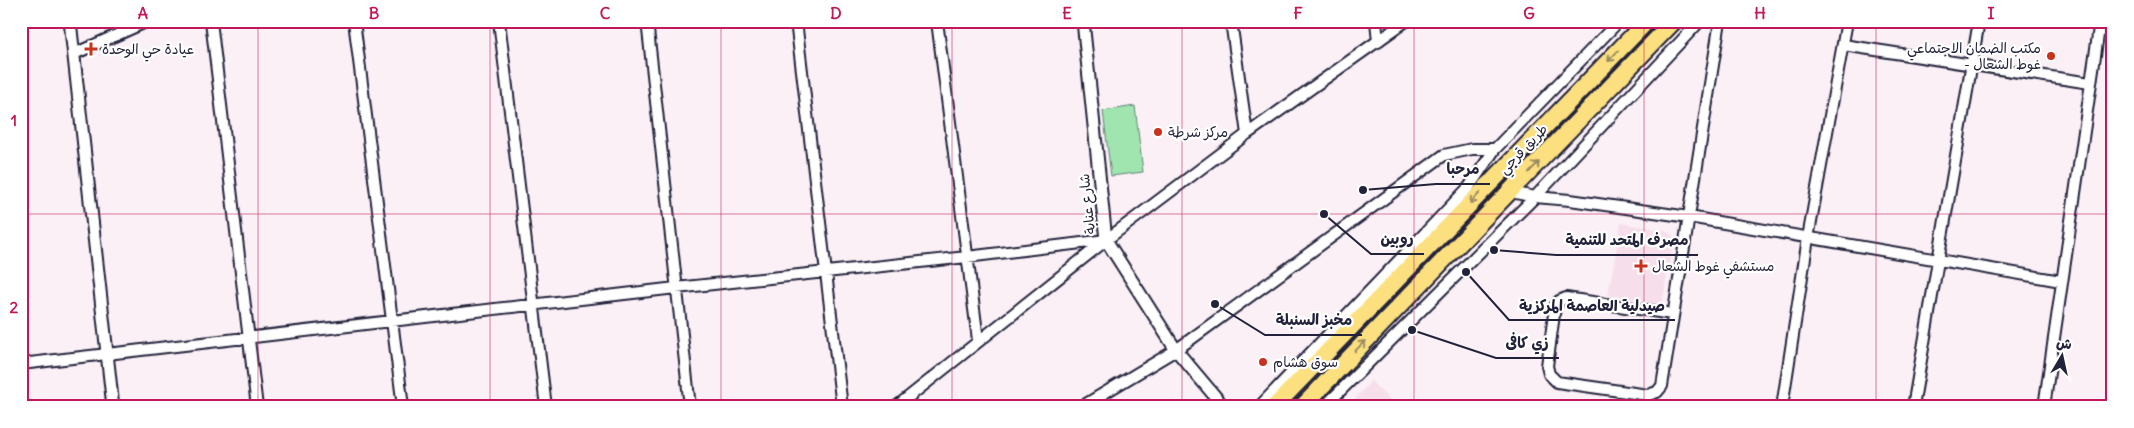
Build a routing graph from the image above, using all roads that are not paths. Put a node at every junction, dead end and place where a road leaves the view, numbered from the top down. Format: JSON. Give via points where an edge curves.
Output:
{"nodes":[{"id":1,"x":70,"y":21,"type":"edge"},
{"id":2,"x":148,"y":21,"type":"edge"},
{"id":3,"x":211,"y":21,"type":"edge"},
{"id":4,"x":354,"y":21,"type":"edge"},
{"id":5,"x":499,"y":21,"type":"edge"},
{"id":6,"x":647,"y":21,"type":"edge"},
{"id":7,"x":796,"y":21,"type":"edge"},
{"id":8,"x":937,"y":21,"type":"edge"},
{"id":9,"x":1083,"y":21,"type":"edge"},
{"id":10,"x":1231,"y":21,"type":"edge"},
{"id":11,"x":1376,"y":21,"type":"edge"},
{"id":12,"x":1406,"y":21,"type":"edge"},
{"id":13,"x":1619,"y":21,"type":"edge"},
{"id":14,"x":1646,"y":21,"type":"edge"},
{"id":15,"x":1674,"y":21,"type":"edge"},
{"id":16,"x":1700,"y":21,"type":"edge"},
{"id":17,"x":1720,"y":21,"type":"edge"},
{"id":18,"x":1847,"y":21,"type":"edge"},
{"id":19,"x":1979,"y":21,"type":"edge"},
{"id":20,"x":2100,"y":21,"type":"edge"},
{"id":21,"x":1378,"y":42,"type":"junction"},
{"id":22,"x":1843,"y":45,"type":"junction"},
{"id":23,"x":74,"y":54,"type":"junction"},
{"id":24,"x":1972,"y":64,"type":"junction"},
{"id":25,"x":2090,"y":83,"type":"junction"},
{"id":26,"x":1247,"y":134,"type":"junction"},
{"id":27,"x":1495,"y":149,"type":"junction"},
{"id":28,"x":1511,"y":192,"type":"junction"},
{"id":29,"x":1535,"y":197,"type":"junction"},
{"id":30,"x":1689,"y":217,"type":"junction"},
{"id":31,"x":1808,"y":238,"type":"junction"},
{"id":32,"x":1106,"y":240,"type":"junction"},
{"id":33,"x":967,"y":257,"type":"junction"},
{"id":34,"x":1937,"y":258,"type":"junction"},
{"id":35,"x":826,"y":271,"type":"junction"},
{"id":36,"x":2061,"y":281,"type":"junction"},
{"id":37,"x":676,"y":288,"type":"junction"},
{"id":38,"x":535,"y":304,"type":"junction"},
{"id":39,"x":1672,"y":314,"type":"junction"},
{"id":40,"x":392,"y":321,"type":"junction"},
{"id":41,"x":248,"y":339,"type":"junction"},
{"id":42,"x":978,"y":340,"type":"junction"},
{"id":43,"x":1176,"y":350,"type":"junction"},
{"id":44,"x":106,"y":355,"type":"junction"},
{"id":45,"x":21,"y":364,"type":"edge"},
{"id":46,"x":113,"y":407,"type":"edge"},
{"id":47,"x":257,"y":407,"type":"edge"},
{"id":48,"x":403,"y":407,"type":"edge"},
{"id":49,"x":546,"y":407,"type":"edge"},
{"id":50,"x":690,"y":407,"type":"edge"},
{"id":51,"x":842,"y":407,"type":"edge"},
{"id":52,"x":896,"y":407,"type":"edge"},
{"id":53,"x":1081,"y":407,"type":"edge"},
{"id":54,"x":1224,"y":407,"type":"edge"},
{"id":55,"x":1259,"y":407,"type":"edge"},
{"id":56,"x":1274,"y":407,"type":"edge"},
{"id":57,"x":1302,"y":407,"type":"edge"},
{"id":58,"x":1324,"y":407,"type":"edge"},
{"id":59,"x":1782,"y":407,"type":"edge"},
{"id":60,"x":1913,"y":407,"type":"edge"},
{"id":61,"x":2044,"y":407,"type":"edge"}],
"edges":[{"from":1,"to":23,"type":"street"},
{"from":2,"to":23,"type":"street"},
{"from":3,"to":41,"type":"street"},
{"from":4,"to":40,"type":"street"},
{"from":5,"to":38,"type":"street"},
{"from":6,"to":37,"type":"street"},
{"from":7,"to":35,"type":"street"},
{"from":8,"to":33,"type":"street"},
{"from":9,"to":32,"type":"street","name":"شارع عنابة"},
{"from":10,"to":26,"type":"street"},
{"from":11,"to":21,"type":"street"},
{"from":12,"to":21,"type":"street"},
{"from":13,"to":27,"type":"street"},
{"from":14,"to":56,"type":"highway","name":"طريق قرجي","one_way":true},
{"from":28,"to":15,"type":"highway","name":"طريق قرجي","one_way":true},
{"from":16,"to":29,"type":"street"},
{"from":17,"to":30,"type":"street"},
{"from":18,"to":22,"type":"street"},
{"from":19,"to":24,"type":"street"},
{"from":20,"to":25,"type":"street"},
{"from":21,"to":26,"type":"street"},
{"from":22,"to":24,"type":"street"},
{"from":22,"to":31,"type":"street"},
{"from":23,"to":44,"type":"street"},
{"from":24,"to":25,"type":"street"},
{"from":24,"to":34,"type":"street"},
{"from":25,"to":36,"type":"street"},
{"from":26,"to":32,"type":"street"},
{"from":27,"to":43,"type":"street","via":[[1472,149],[1444,156]]},
{"from":27,"to":55,"type":"street","via":[[1469,187]]},
{"from":28,"to":29,"type":"street"},
{"from":57,"to":28,"type":"highway","name":"طريق قرجي","one_way":true},
{"from":29,"to":30,"type":"street"},
{"from":29,"to":58,"type":"street"},
{"from":30,"to":31,"type":"street"},
{"from":30,"to":39,"type":"street"},
{"from":31,"to":34,"type":"street"},
{"from":31,"to":59,"type":"street"},
{"from":32,"to":33,"type":"street"},
{"from":32,"to":42,"type":"street"},
{"from":32,"to":43,"type":"street","name":"شارع عنابة"},
{"from":33,"to":35,"type":"street"},
{"from":33,"to":42,"type":"street"},
{"from":34,"to":36,"type":"street"},
{"from":34,"to":60,"type":"street"},
{"from":35,"to":37,"type":"street"},
{"from":35,"to":51,"type":"street"},
{"from":36,"to":61,"type":"street"},
{"from":37,"to":38,"type":"street"},
{"from":37,"to":50,"type":"street"},
{"from":38,"to":40,"type":"street"},
{"from":38,"to":49,"type":"street"},
{"from":39,"to":39,"type":"street","via":[[1566,298],[1559,301],[1555,307],[1547,366],[1549,374],[1557,382],[1648,395],[1657,392],[1662,386]]},
{"from":40,"to":41,"type":"street"},
{"from":40,"to":48,"type":"street"},
{"from":41,"to":44,"type":"street"},
{"from":41,"to":47,"type":"street"},
{"from":42,"to":52,"type":"street"},
{"from":43,"to":53,"type":"street"},
{"from":43,"to":54,"type":"street","name":"شارع عنابة"},
{"from":44,"to":45,"type":"street"},
{"from":44,"to":46,"type":"street"}]}
